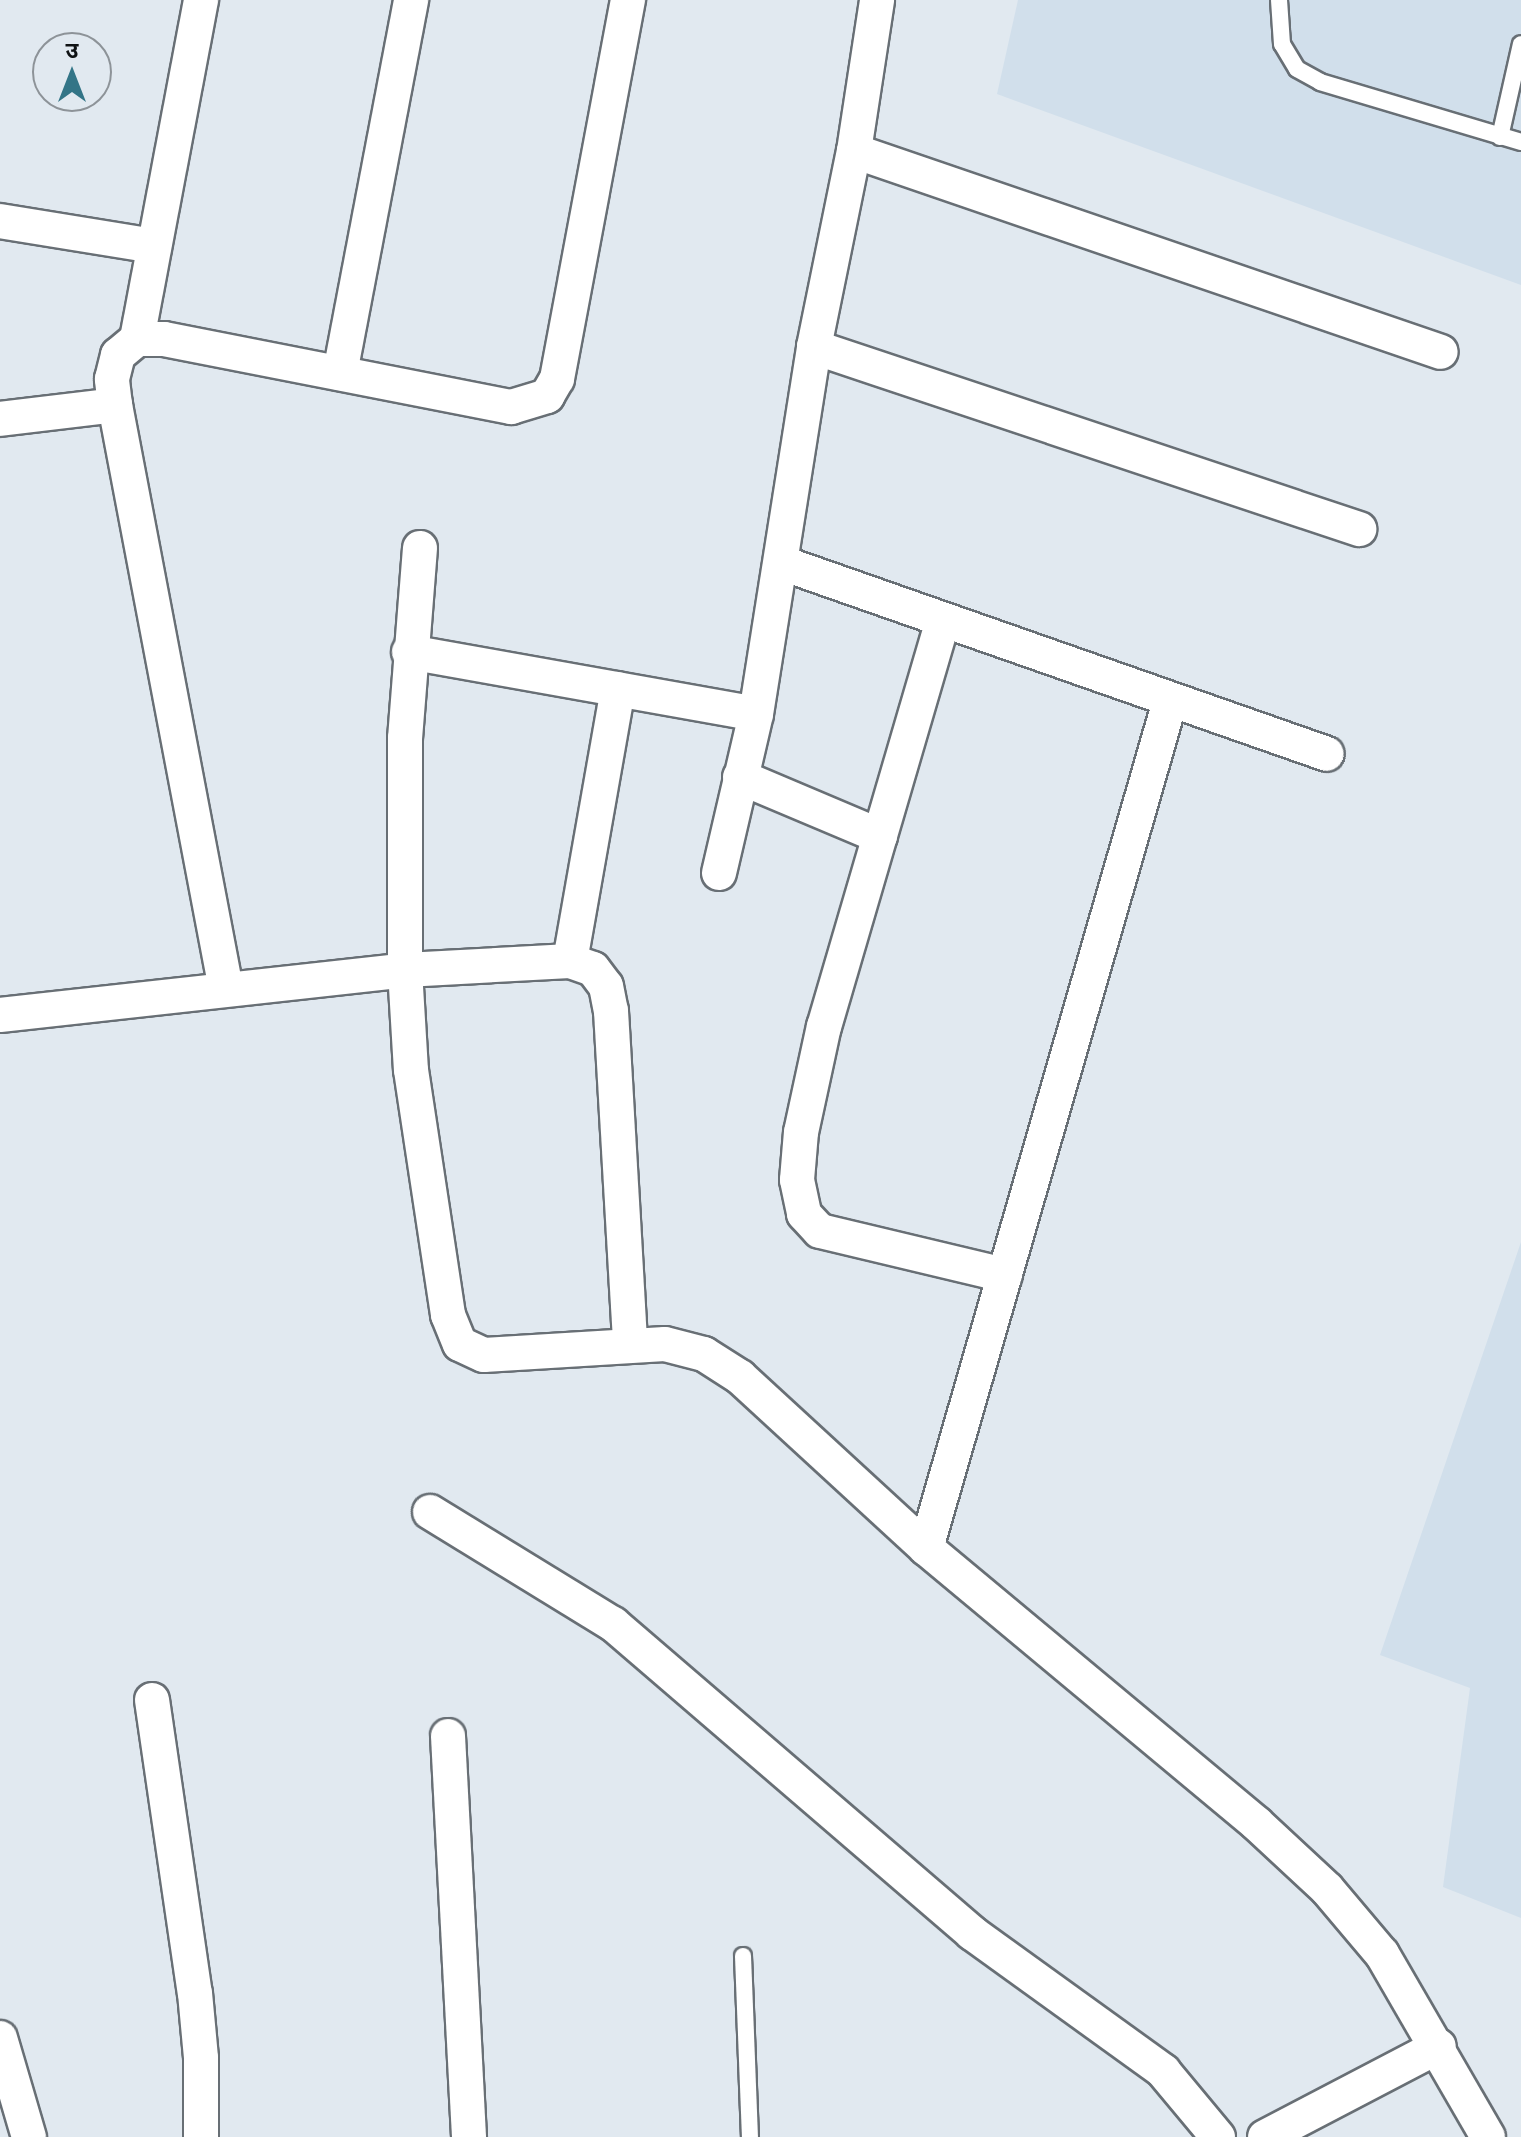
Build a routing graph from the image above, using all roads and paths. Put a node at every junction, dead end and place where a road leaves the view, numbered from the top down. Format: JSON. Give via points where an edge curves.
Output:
{"nodes":[{"id":1,"x":201,"y":0,"type":"edge"},
{"id":2,"x":411,"y":0,"type":"edge"},
{"id":3,"x":628,"y":0,"type":"edge"},
{"id":4,"x":877,"y":0,"type":"edge"},
{"id":5,"x":1279,"y":0,"type":"edge"},
{"id":6,"x":1521,"y":44,"type":"edge"},
{"id":7,"x":1500,"y":137,"type":"junction"},
{"id":8,"x":1521,"y":142,"type":"edge"},
{"id":9,"x":854,"y":151,"type":"junction"},
{"id":10,"x":0,"y":221,"type":"edge"},
{"id":11,"x":154,"y":246,"type":"junction"},
{"id":12,"x":137,"y":339,"type":"junction"},
{"id":13,"x":814,"y":347,"type":"junction"},
{"id":14,"x":1441,"y":352,"type":"dead end"},
{"id":15,"x":340,"y":373,"type":"junction"},
{"id":16,"x":115,"y":405,"type":"junction"},
{"id":17,"x":0,"y":419,"type":"edge"},
{"id":18,"x":1359,"y":529,"type":"dead end"},
{"id":19,"x":420,"y":548,"type":"dead end"},
{"id":20,"x":782,"y":563,"type":"junction"},
{"id":21,"x":943,"y":620,"type":"junction"},
{"id":22,"x":409,"y":652,"type":"junction"},
{"id":23,"x":618,"y":689,"type":"junction"},
{"id":24,"x":1170,"y":701,"type":"junction"},
{"id":25,"x":756,"y":714,"type":"junction"},
{"id":26,"x":1327,"y":754,"type":"dead end"},
{"id":27,"x":740,"y":777,"type":"junction"},
{"id":28,"x":880,"y":836,"type":"junction"},
{"id":29,"x":719,"y":873,"type":"dead end"},
{"id":30,"x":570,"y":961,"type":"junction"},
{"id":31,"x":405,"y":970,"type":"junction"},
{"id":32,"x":226,"y":989,"type":"junction"},
{"id":33,"x":0,"y":1015,"type":"edge"},
{"id":34,"x":1005,"y":1275,"type":"junction"},
{"id":35,"x":630,"y":1343,"type":"junction"},
{"id":36,"x":430,"y":1512,"type":"dead end"},
{"id":37,"x":926,"y":1548,"type":"junction"},
{"id":38,"x":152,"y":1700,"type":"dead end"},
{"id":39,"x":448,"y":1736,"type":"dead end"},
{"id":40,"x":743,"y":1956,"type":"dead end"},
{"id":41,"x":0,"y":2038,"type":"edge"},
{"id":42,"x":1439,"y":2046,"type":"junction"},
{"id":43,"x":29,"y":2137,"type":"edge"},
{"id":44,"x":201,"y":2137,"type":"edge"},
{"id":45,"x":469,"y":2137,"type":"edge"},
{"id":46,"x":750,"y":2137,"type":"edge"},
{"id":47,"x":1218,"y":2137,"type":"edge"},
{"id":48,"x":1265,"y":2137,"type":"edge"},
{"id":49,"x":1488,"y":2137,"type":"edge"}],
"edges":[{"from":1,"to":11,"type":"street"},
{"from":2,"to":15,"type":"street"},
{"from":3,"to":15,"type":"street","via":[[557,379],[547,396],[511,407]]},
{"from":4,"to":9,"type":"street"},
{"from":5,"to":7,"type":"lane","via":[[1282,44],[1297,69],[1320,82]]},
{"from":6,"to":7,"type":"lane"},
{"from":7,"to":8,"type":"lane"},
{"from":9,"to":13,"type":"street"},
{"from":9,"to":14,"type":"street"},
{"from":10,"to":11,"type":"street"},
{"from":11,"to":12,"type":"street"},
{"from":12,"to":15,"type":"street","via":[[164,339]]},
{"from":12,"to":16,"type":"street","via":[[118,355],[112,379]]},
{"from":13,"to":18,"type":"street"},
{"from":13,"to":20,"type":"street"},
{"from":16,"to":17,"type":"street"},
{"from":16,"to":32,"type":"street"},
{"from":19,"to":22,"type":"street"},
{"from":20,"to":21,"type":"street"},
{"from":20,"to":25,"type":"street"},
{"from":21,"to":24,"type":"street"},
{"from":21,"to":28,"type":"street"},
{"from":22,"to":23,"type":"street"},
{"from":22,"to":31,"type":"street"},
{"from":23,"to":25,"type":"street"},
{"from":23,"to":30,"type":"street"},
{"from":24,"to":26,"type":"street"},
{"from":24,"to":34,"type":"street"},
{"from":25,"to":27,"type":"street"},
{"from":27,"to":28,"type":"street"},
{"from":27,"to":29,"type":"street"},
{"from":28,"to":34,"type":"street","via":[[824,1026],[801,1132],[797,1180],[804,1214],[820,1231],[851,1241]]},
{"from":30,"to":31,"type":"street"},
{"from":30,"to":35,"type":"street","via":[[593,969],[606,986],[611,1011]]},
{"from":31,"to":32,"type":"street"},
{"from":31,"to":35,"type":"street","via":[[411,1070],[448,1315],[460,1344],[484,1355]]},
{"from":32,"to":33,"type":"street"},
{"from":34,"to":37,"type":"street"},
{"from":35,"to":37,"type":"street","via":[[704,1354],[740,1377]]},
{"from":36,"to":47,"type":"street","via":[[613,1624],[972,1933],[1163,2071]]},
{"from":37,"to":42,"type":"street","via":[[1256,1823],[1327,1889],[1382,1954]]},
{"from":38,"to":44,"type":"street","via":[[195,1993]]},
{"from":39,"to":45,"type":"street"},
{"from":40,"to":46,"type":"lane"},
{"from":41,"to":43,"type":"street"},
{"from":42,"to":48,"type":"street"},
{"from":42,"to":49,"type":"street"}]}
